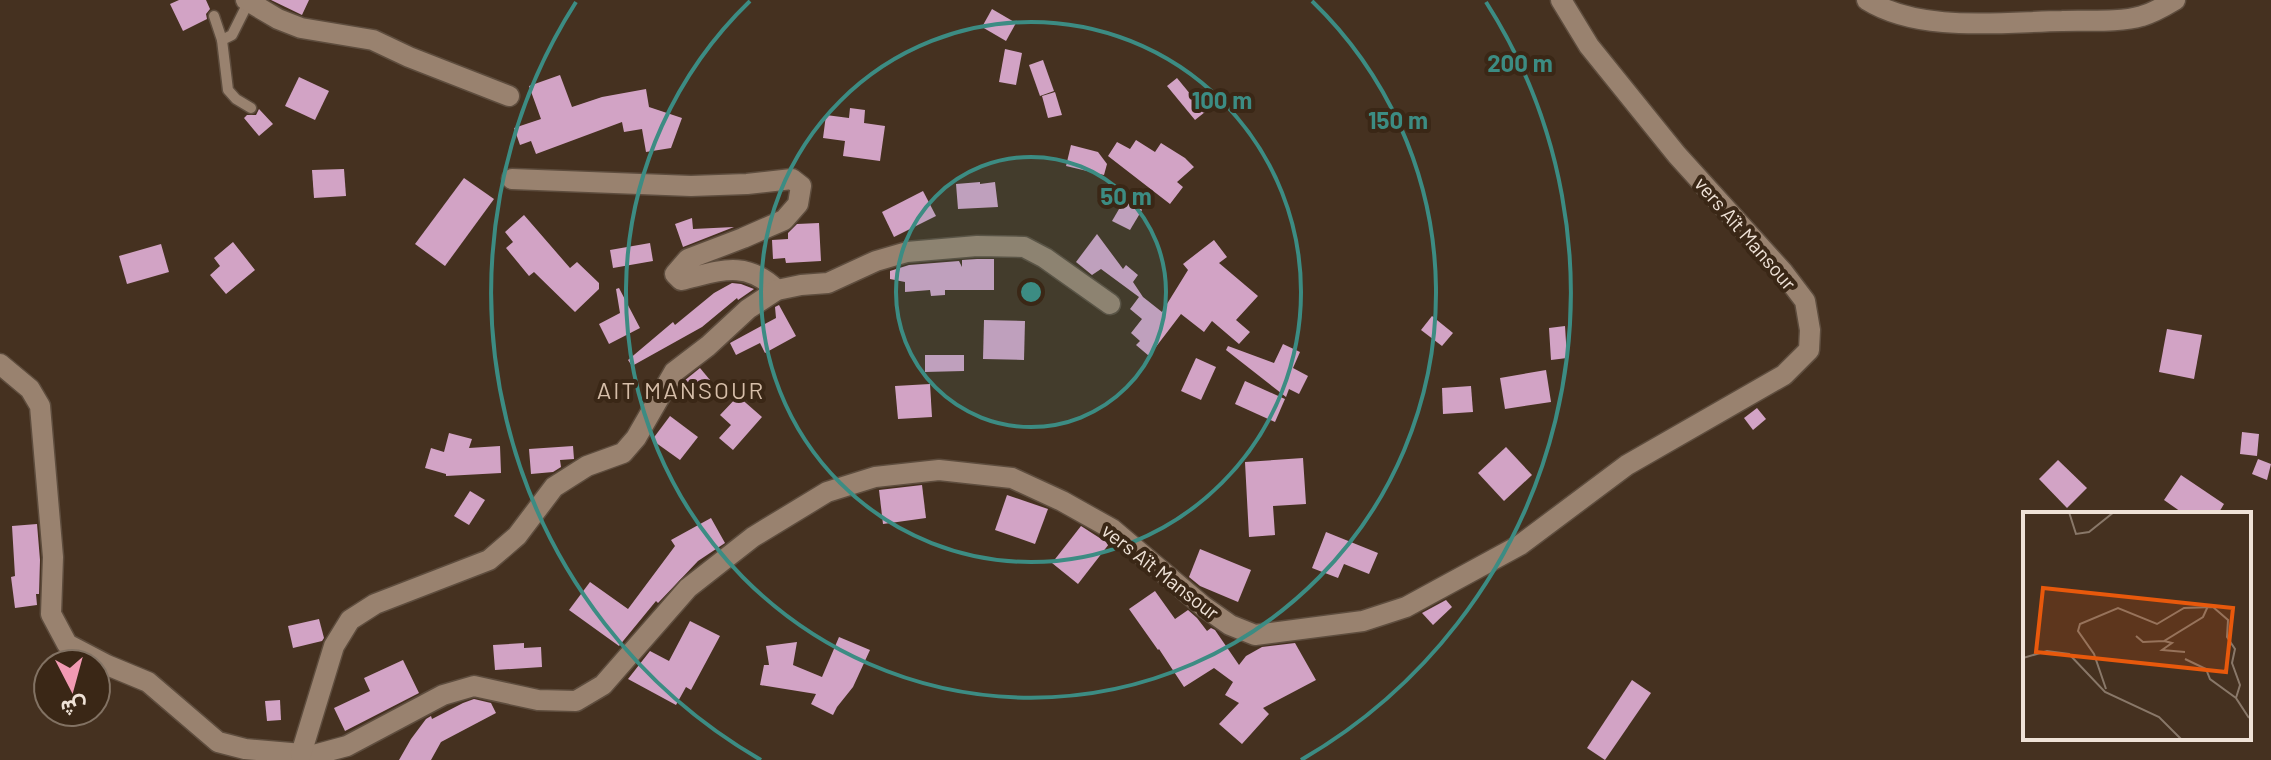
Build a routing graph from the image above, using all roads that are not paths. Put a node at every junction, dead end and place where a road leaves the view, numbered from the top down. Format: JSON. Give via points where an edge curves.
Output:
{"nodes":[{"id":1,"x":1561,"y":0,"type":"edge"},
{"id":2,"x":1867,"y":0,"type":"edge"},
{"id":3,"x":2175,"y":0,"type":"edge"},
{"id":4,"x":247,"y":2,"type":"edge"},
{"id":5,"x":214,"y":16,"type":"dead end"},
{"id":6,"x":222,"y":40,"type":"junction"},
{"id":7,"x":509,"y":96,"type":"dead end"},
{"id":8,"x":251,"y":108,"type":"dead end"},
{"id":9,"x":512,"y":179,"type":"dead end"},
{"id":10,"x":777,"y":290,"type":"junction"},
{"id":11,"x":1110,"y":304,"type":"dead end"},
{"id":12,"x":0,"y":364,"type":"edge"},
{"id":13,"x":301,"y":754,"type":"junction"}],
"edges":[{"from":1,"to":13,"type":"street","name":"vers Aït Mansour","via":[[1589,46],[1677,155],[1805,301],[1809,350],[1784,375],[1627,465],[1520,545],[1406,607],[1363,621],[1255,635],[1203,606],[1112,529],[1012,478],[939,470],[875,477],[827,492],[753,537],[688,588],[603,685],[576,701],[538,700],[474,686],[443,695],[347,746]]},
{"from":2,"to":3,"type":"street","via":[[1918,18],[1955,23],[2140,17]]},
{"from":4,"to":6,"type":"lane","via":[[232,35]]},
{"from":4,"to":7,"type":"street","via":[[301,28],[373,40]]},
{"from":5,"to":6,"type":"lane"},
{"from":6,"to":8,"type":"lane","via":[[228,90]]},
{"from":9,"to":10,"type":"street","via":[[691,186],[792,179],[801,186],[798,204],[784,220],[688,259],[675,274],[681,280],[728,269],[751,271]]},
{"from":10,"to":11,"type":"street","via":[[828,283],[907,252],[1024,247]]},
{"from":10,"to":13,"type":"street","via":[[674,372],[623,453],[587,466],[554,487],[517,536],[489,560],[375,604],[350,620],[334,646]]},
{"from":12,"to":13,"type":"street","name":"vers Aït Mansour","via":[[30,389],[40,406],[53,557],[51,614],[67,644],[148,682],[218,742]]}]}
